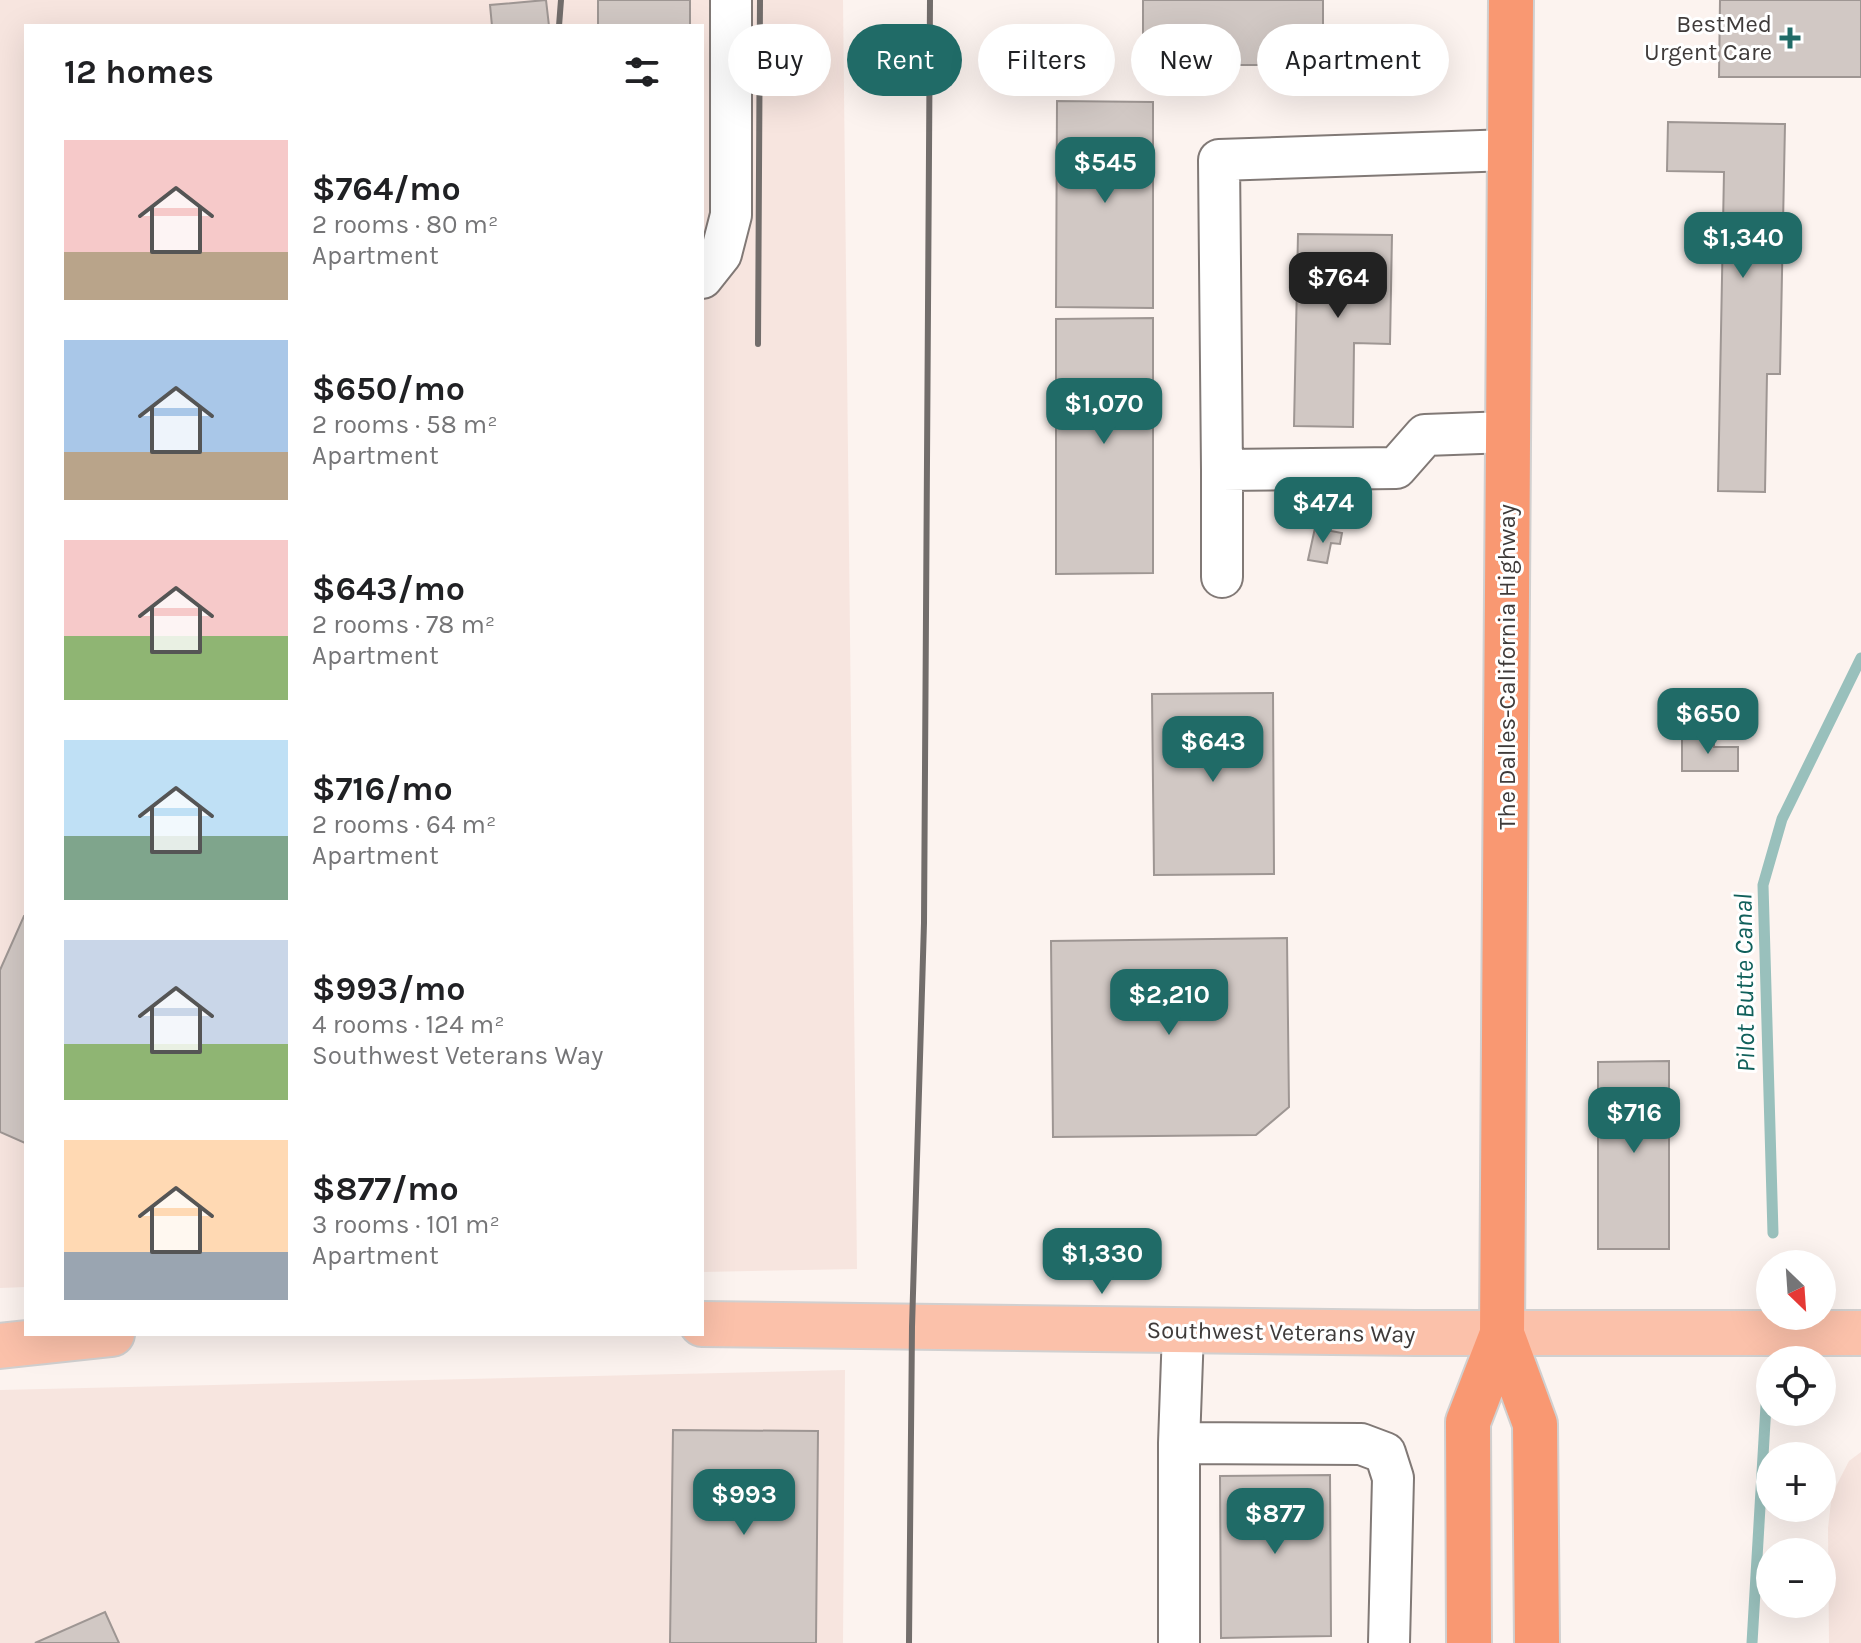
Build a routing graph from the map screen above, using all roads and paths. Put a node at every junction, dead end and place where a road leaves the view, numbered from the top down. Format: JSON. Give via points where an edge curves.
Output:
{"nodes":[{"id":1,"x":731,"y":0,"type":"edge"},
{"id":2,"x":1511,"y":0,"type":"edge"},
{"id":3,"x":1510,"y":150,"type":"junction"},
{"id":4,"x":704,"y":275,"type":"edge"},
{"id":5,"x":1508,"y":432,"type":"junction"},
{"id":6,"x":1222,"y":470,"type":"junction"},
{"id":7,"x":1222,"y":577,"type":"dead end"},
{"id":8,"x":704,"y":1324,"type":"edge"},
{"id":9,"x":1183,"y":1331,"type":"junction"},
{"id":10,"x":1861,"y":1333,"type":"edge"},
{"id":11,"x":1502,"y":1334,"type":"junction"},
{"id":12,"x":93,"y":1336,"type":"edge"},
{"id":13,"x":0,"y":1346,"type":"edge"},
{"id":14,"x":1179,"y":1443,"type":"junction"},
{"id":15,"x":1179,"y":1643,"type":"edge"},
{"id":16,"x":1389,"y":1643,"type":"edge"},
{"id":17,"x":1469,"y":1643,"type":"edge"},
{"id":18,"x":1537,"y":1643,"type":"edge"}],
"edges":[{"from":1,"to":4,"type":"lane","via":[[731,215],[721,254]]},
{"from":2,"to":3,"type":"highway","name":"The Dalles-California Highway"},
{"from":3,"to":5,"type":"highway","name":"The Dalles-California Highway"},
{"from":3,"to":6,"type":"lane","via":[[1219,160]]},
{"from":5,"to":6,"type":"lane","via":[[1425,435],[1396,468]]},
{"from":5,"to":11,"type":"highway","name":"The Dalles-California Highway"},
{"from":6,"to":7,"type":"lane"},
{"from":8,"to":9,"type":"main road","name":"Southwest Veterans Way"},
{"from":9,"to":11,"type":"main road","name":"Southwest Veterans Way"},
{"from":9,"to":14,"type":"lane"},
{"from":10,"to":11,"type":"main road","name":"Southwest Veterans Way"},
{"from":11,"to":17,"type":"highway","name":"The Dalles-California Highway","via":[[1468,1422]]},
{"from":11,"to":18,"type":"highway","name":"The Dalles-California Highway","via":[[1535,1424]]},
{"from":12,"to":13,"type":"main road"},
{"from":14,"to":15,"type":"lane"},
{"from":14,"to":16,"type":"lane","via":[[1361,1444],[1385,1453],[1393,1478]]}]}
